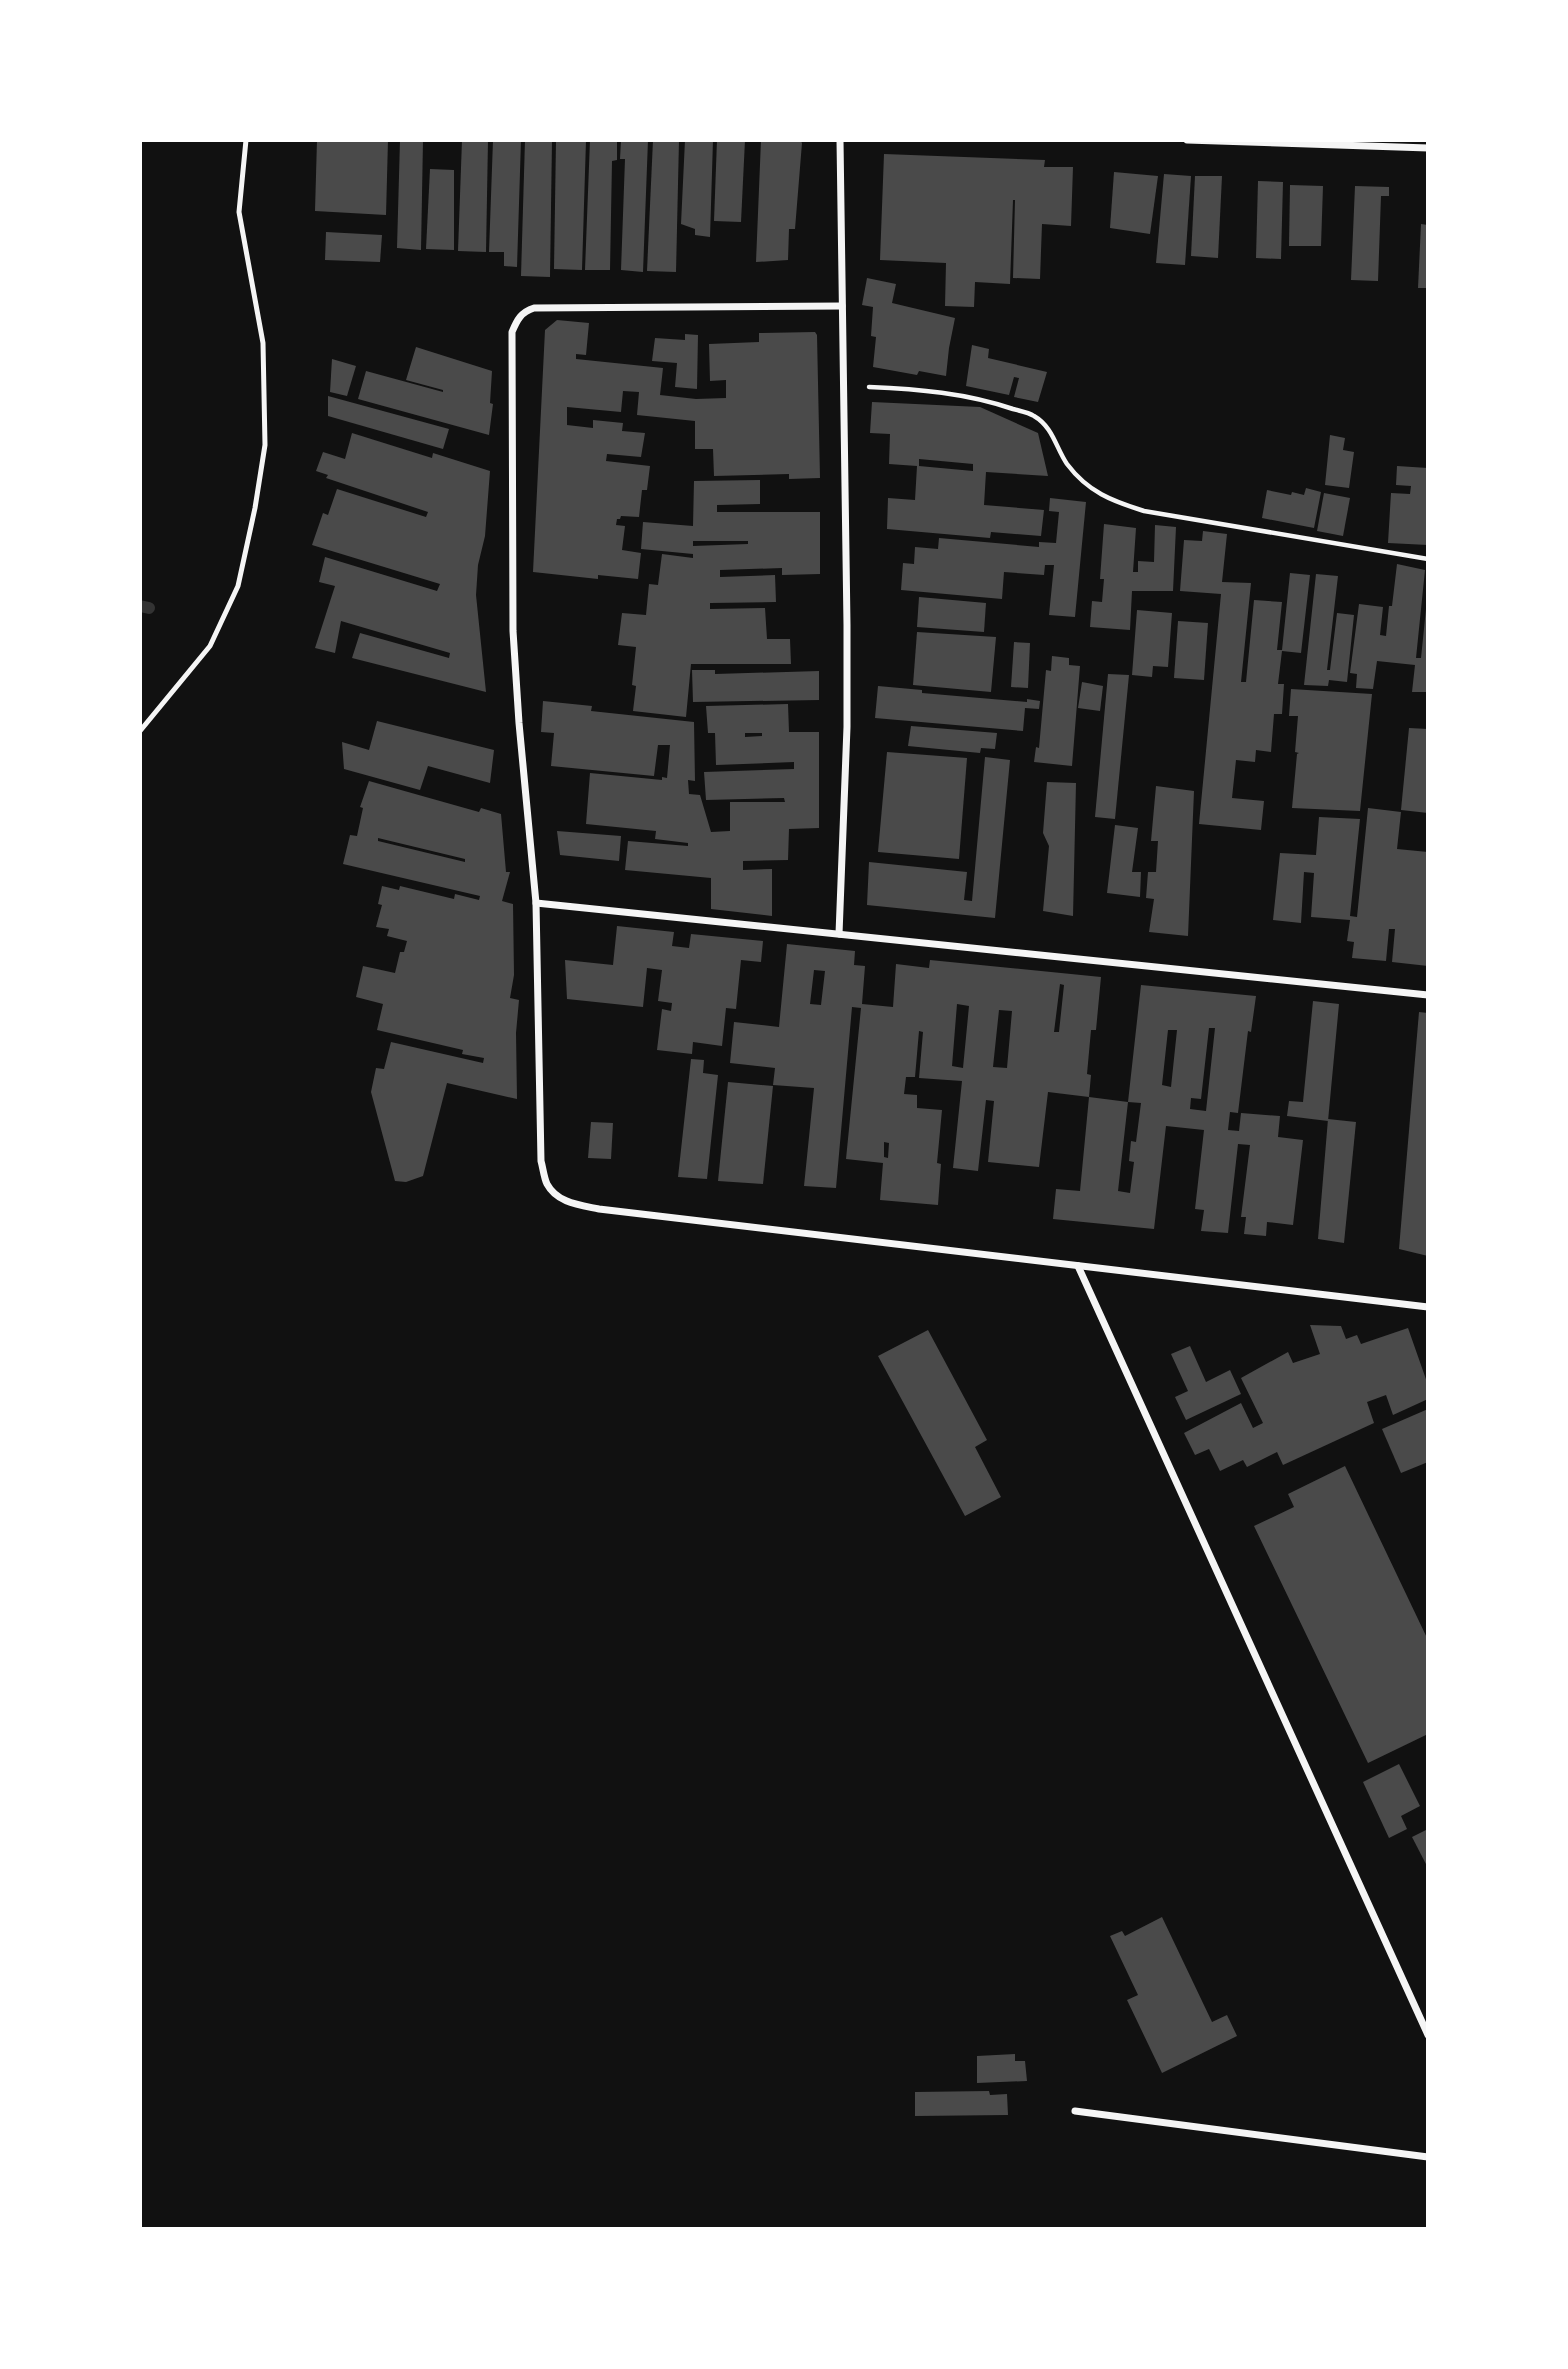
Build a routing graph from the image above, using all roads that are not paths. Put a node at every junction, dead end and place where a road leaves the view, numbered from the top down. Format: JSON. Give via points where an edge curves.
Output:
{"nodes":[{"id":1,"x":246,"y":140,"type":"edge"},
{"id":2,"x":840,"y":140,"type":"edge"},
{"id":3,"x":1187,"y":140,"type":"edge"},
{"id":4,"x":1428,"y":148,"type":"edge"},
{"id":5,"x":842,"y":306,"type":"junction"},
{"id":6,"x":140,"y":731,"type":"edge"},
{"id":7,"x":536,"y":903,"type":"junction"},
{"id":8,"x":839,"y":934,"type":"junction"},
{"id":9,"x":1428,"y":995,"type":"edge"},
{"id":10,"x":1079,"y":1266,"type":"junction"},
{"id":11,"x":1428,"y":1307,"type":"edge"},
{"id":12,"x":1428,"y":2035,"type":"edge"},
{"id":13,"x":1074,"y":2111,"type":"dead end"},
{"id":14,"x":1428,"y":2157,"type":"edge"}],
"edges":[{"from":1,"to":6,"type":"lane","via":[[239,212],[263,343],[265,445],[255,508],[238,586],[209,646]]},
{"from":2,"to":5,"type":"street"},
{"from":3,"to":4,"type":"street"},
{"from":5,"to":7,"type":"street","via":[[534,308],[519,318],[512,332],[513,631]]},
{"from":5,"to":8,"type":"street","via":[[847,727]]},
{"from":7,"to":8,"type":"street"},
{"from":7,"to":10,"type":"street","via":[[541,1161],[547,1184],[560,1198],[598,1209]]},
{"from":8,"to":9,"type":"street"},
{"from":10,"to":11,"type":"street"},
{"from":10,"to":12,"type":"street"},
{"from":13,"to":14,"type":"street"}]}
